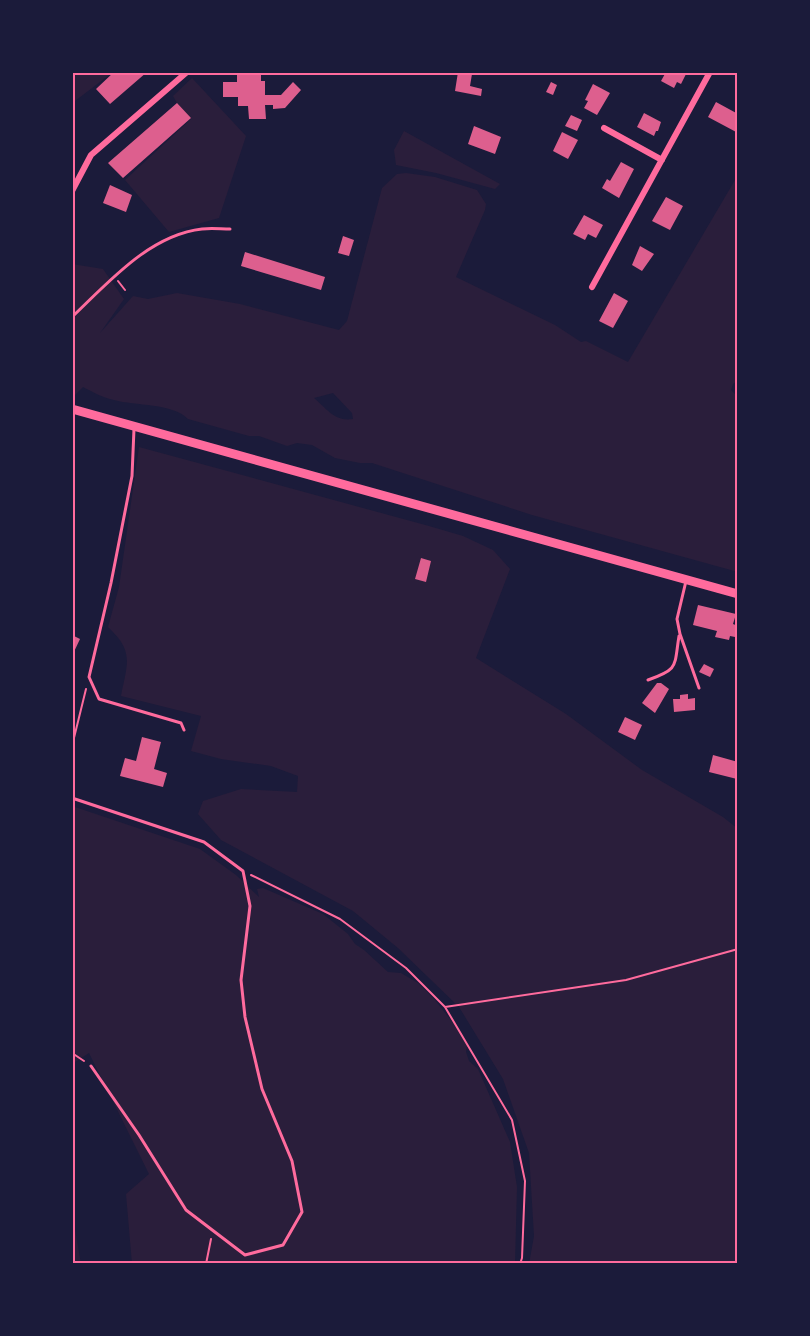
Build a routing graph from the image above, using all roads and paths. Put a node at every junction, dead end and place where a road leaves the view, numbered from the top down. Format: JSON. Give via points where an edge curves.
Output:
{"nodes":[{"id":1,"x":187,"y":72,"type":"edge"},
{"id":2,"x":710,"y":72,"type":"edge"},
{"id":3,"x":604,"y":128,"type":"dead end"},
{"id":4,"x":662,"y":160,"type":"junction"},
{"id":5,"x":72,"y":191,"type":"edge"},
{"id":6,"x":230,"y":229,"type":"dead end"},
{"id":7,"x":592,"y":287,"type":"dead end"},
{"id":8,"x":72,"y":317,"type":"edge"},
{"id":9,"x":72,"y":409,"type":"edge"},
{"id":10,"x":134,"y":426,"type":"junction"},
{"id":11,"x":686,"y":581,"type":"junction"},
{"id":12,"x":738,"y":594,"type":"edge"},
{"id":13,"x":680,"y":634,"type":"junction"},
{"id":14,"x":89,"y":677,"type":"junction"},
{"id":15,"x":648,"y":680,"type":"dead end"},
{"id":16,"x":699,"y":688,"type":"dead end"},
{"id":17,"x":184,"y":730,"type":"dead end"},
{"id":18,"x":72,"y":746,"type":"edge"},
{"id":19,"x":72,"y":798,"type":"edge"},
{"id":20,"x":243,"y":871,"type":"junction"},
{"id":21,"x":738,"y":949,"type":"edge"},
{"id":22,"x":445,"y":1006,"type":"junction"},
{"id":23,"x":72,"y":1053,"type":"edge"},
{"id":24,"x":91,"y":1066,"type":"joint"},
{"id":25,"x":212,"y":1230,"type":"junction"},
{"id":26,"x":206,"y":1264,"type":"edge"},
{"id":27,"x":520,"y":1264,"type":"edge"}],
"edges":[{"from":1,"to":5,"type":"street","via":[[91,155]]},
{"from":2,"to":4,"type":"street"},
{"from":3,"to":4,"type":"street"},
{"from":4,"to":7,"type":"street"},
{"from":6,"to":8,"type":"lane","via":[[201,229],[167,239],[132,262]]},
{"from":9,"to":10,"type":"main road"},
{"from":10,"to":11,"type":"main road"},
{"from":10,"to":14,"type":"lane","via":[[132,476]]},
{"from":11,"to":12,"type":"main road"},
{"from":11,"to":13,"type":"lane","via":[[677,619]]},
{"from":13,"to":15,"type":"lane","via":[[673,668]]},
{"from":13,"to":16,"type":"lane"},
{"from":14,"to":17,"type":"lane","via":[[99,699],[181,723]]},
{"from":14,"to":18,"type":"path"},
{"from":19,"to":20,"type":"lane","via":[[204,842]]},
{"from":20,"to":22,"type":"path","via":[[340,920],[405,968]]},
{"from":20,"to":25,"type":"lane","via":[[250,906],[241,980],[245,1017],[262,1089],[292,1161],[302,1212],[283,1245],[245,1254]]},
{"from":21,"to":22,"type":"path","via":[[626,980]]},
{"from":22,"to":27,"type":"path","via":[[512,1120],[525,1181]]},
{"from":23,"to":24,"type":"path"},
{"from":24,"to":25,"type":"lane","via":[[186,1210]]},
{"from":25,"to":26,"type":"path"}]}
